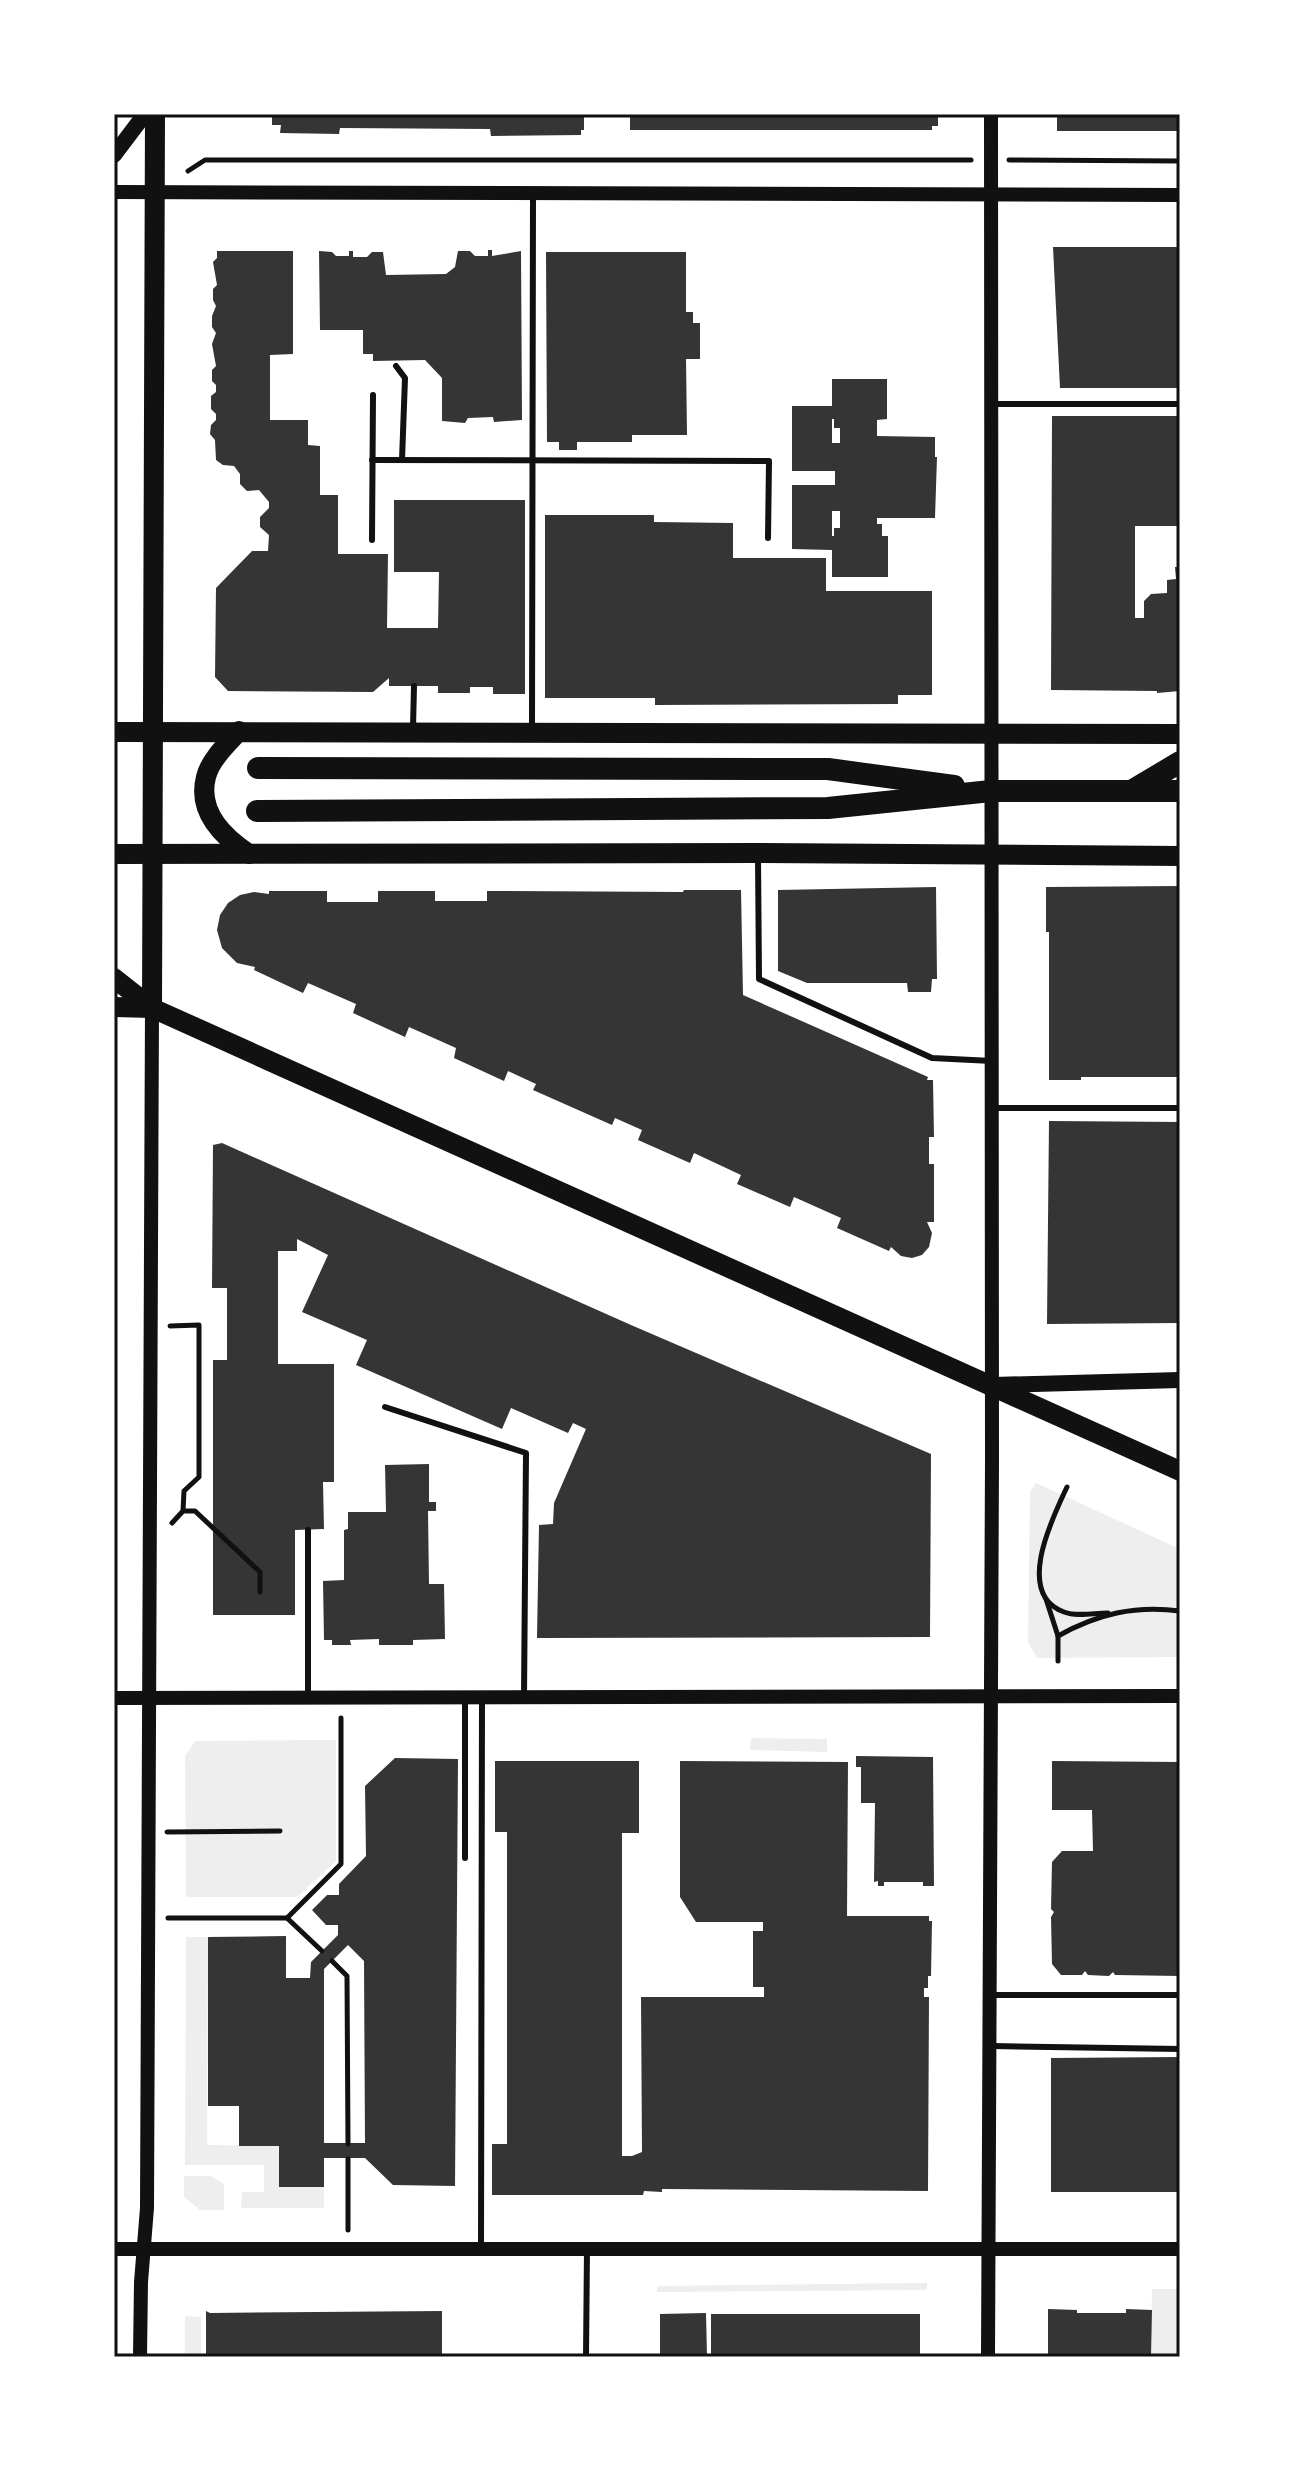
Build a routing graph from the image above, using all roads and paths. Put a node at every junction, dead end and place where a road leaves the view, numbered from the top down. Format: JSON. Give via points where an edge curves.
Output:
{"nodes":[{"id":1,"x":145,"y":114,"type":"edge"},
{"id":2,"x":155,"y":114,"type":"edge"},
{"id":3,"x":991,"y":114,"type":"edge"},
{"id":4,"x":114,"y":155,"type":"edge"},
{"id":5,"x":933,"y":160,"type":"dead end"},
{"id":6,"x":1042,"y":160,"type":"dead end"},
{"id":7,"x":1180,"y":161,"type":"edge"},
{"id":8,"x":114,"y":192,"type":"edge"},
{"id":9,"x":155,"y":192,"type":"junction"},
{"id":10,"x":533,"y":194,"type":"junction"},
{"id":11,"x":991,"y":195,"type":"junction"},
{"id":12,"x":1180,"y":195,"type":"edge"},
{"id":13,"x":396,"y":366,"type":"dead end"},
{"id":14,"x":373,"y":395,"type":"dead end"},
{"id":15,"x":991,"y":404,"type":"junction"},
{"id":16,"x":1180,"y":404,"type":"edge"},
{"id":17,"x":533,"y":459,"type":"junction"},
{"id":18,"x":372,"y":460,"type":"junction"},
{"id":19,"x":402,"y":460,"type":"junction"},
{"id":20,"x":768,"y":538,"type":"dead end"},
{"id":21,"x":372,"y":540,"type":"dead end"},
{"id":22,"x":414,"y":686,"type":"dead end"},
{"id":23,"x":154,"y":731,"type":"junction"},
{"id":24,"x":239,"y":731,"type":"junction"},
{"id":25,"x":114,"y":732,"type":"edge"},
{"id":26,"x":413,"y":732,"type":"junction"},
{"id":27,"x":532,"y":732,"type":"junction"},
{"id":28,"x":1180,"y":734,"type":"edge"},
{"id":29,"x":991,"y":735,"type":"junction"},
{"id":30,"x":1180,"y":762,"type":"edge"},
{"id":31,"x":258,"y":768,"type":"dead end"},
{"id":32,"x":1132,"y":790,"type":"junction"},
{"id":33,"x":991,"y":791,"type":"junction"},
{"id":34,"x":1180,"y":791,"type":"edge"},
{"id":35,"x":257,"y":811,"type":"dead end"},
{"id":36,"x":758,"y":853,"type":"junction"},
{"id":37,"x":114,"y":854,"type":"edge"},
{"id":38,"x":153,"y":854,"type":"junction"},
{"id":39,"x":249,"y":854,"type":"junction"},
{"id":40,"x":991,"y":856,"type":"junction"},
{"id":41,"x":1180,"y":856,"type":"edge"},
{"id":42,"x":114,"y":978,"type":"edge"},
{"id":43,"x":114,"y":1007,"type":"edge"},
{"id":44,"x":152,"y":1008,"type":"junction"},
{"id":45,"x":992,"y":1061,"type":"junction"},
{"id":46,"x":992,"y":1108,"type":"junction"},
{"id":47,"x":1180,"y":1108,"type":"edge"},
{"id":48,"x":199,"y":1325,"type":"dead end"},
{"id":49,"x":1180,"y":1380,"type":"edge"},
{"id":50,"x":992,"y":1385,"type":"junction"},
{"id":51,"x":385,"y":1407,"type":"dead end"},
{"id":52,"x":1180,"y":1471,"type":"edge"},
{"id":53,"x":1067,"y":1487,"type":"dead end"},
{"id":54,"x":183,"y":1511,"type":"junction"},
{"id":55,"x":308,"y":1530,"type":"dead end"},
{"id":56,"x":150,"y":1547,"type":"junction"},
{"id":57,"x":260,"y":1592,"type":"dead end"},
{"id":58,"x":1045,"y":1595,"type":"junction"},
{"id":59,"x":1180,"y":1611,"type":"edge"},
{"id":60,"x":1108,"y":1613,"type":"junction"},
{"id":61,"x":1058,"y":1636,"type":"junction"},
{"id":62,"x":1058,"y":1661,"type":"dead end"},
{"id":63,"x":1180,"y":1696,"type":"edge"},
{"id":64,"x":341,"y":1697,"type":"junction"},
{"id":65,"x":465,"y":1697,"type":"junction"},
{"id":66,"x":482,"y":1697,"type":"junction"},
{"id":67,"x":524,"y":1697,"type":"junction"},
{"id":68,"x":114,"y":1698,"type":"edge"},
{"id":69,"x":149,"y":1698,"type":"junction"},
{"id":70,"x":308,"y":1698,"type":"junction"},
{"id":71,"x":990,"y":1698,"type":"junction"},
{"id":72,"x":280,"y":1831,"type":"dead end"},
{"id":73,"x":150,"y":1832,"type":"junction"},
{"id":74,"x":465,"y":1858,"type":"dead end"},
{"id":75,"x":148,"y":1918,"type":"junction"},
{"id":76,"x":287,"y":1918,"type":"junction"},
{"id":77,"x":322,"y":1951,"type":"dead end"},
{"id":78,"x":332,"y":1961,"type":"dead end"},
{"id":79,"x":989,"y":1995,"type":"junction"},
{"id":80,"x":1180,"y":1995,"type":"edge"},
{"id":81,"x":989,"y":2046,"type":"junction"},
{"id":82,"x":1180,"y":2049,"type":"edge"},
{"id":83,"x":348,"y":2144,"type":"dead end"},
{"id":84,"x":348,"y":2159,"type":"dead end"},
{"id":85,"x":114,"y":2249,"type":"edge"},
{"id":86,"x":587,"y":2249,"type":"junction"},
{"id":87,"x":1180,"y":2249,"type":"edge"},
{"id":88,"x":144,"y":2250,"type":"junction"},
{"id":89,"x":348,"y":2250,"type":"junction"},
{"id":90,"x":481,"y":2250,"type":"junction"},
{"id":91,"x":989,"y":2250,"type":"junction"},
{"id":92,"x":140,"y":2357,"type":"edge"},
{"id":93,"x":586,"y":2357,"type":"edge"},
{"id":94,"x":988,"y":2357,"type":"edge"}],
"edges":[{"from":1,"to":4,"type":"main road"},
{"from":2,"to":9,"type":"main road"},
{"from":3,"to":11,"type":"street"},
{"from":5,"to":9,"type":"path","via":[[205,160]]},
{"from":6,"to":7,"type":"path"},
{"from":8,"to":9,"type":"street"},
{"from":9,"to":10,"type":"street"},
{"from":9,"to":23,"type":"main road"},
{"from":10,"to":11,"type":"street"},
{"from":10,"to":17,"type":"lane"},
{"from":11,"to":12,"type":"street"},
{"from":11,"to":15,"type":"street"},
{"from":13,"to":19,"type":"lane","via":[[405,378]]},
{"from":14,"to":18,"type":"lane"},
{"from":15,"to":16,"type":"lane"},
{"from":15,"to":29,"type":"street"},
{"from":17,"to":19,"type":"lane"},
{"from":17,"to":20,"type":"lane","via":[[769,461]]},
{"from":17,"to":27,"type":"lane"},
{"from":18,"to":19,"type":"lane"},
{"from":18,"to":21,"type":"lane"},
{"from":22,"to":26,"type":"lane"},
{"from":23,"to":24,"type":"main road"},
{"from":23,"to":25,"type":"main road"},
{"from":23,"to":38,"type":"main road"},
{"from":24,"to":26,"type":"main road"},
{"from":24,"to":39,"type":"main road","via":[[213,763],[204,792],[214,824]]},
{"from":26,"to":27,"type":"main road"},
{"from":27,"to":29,"type":"main road"},
{"from":28,"to":29,"type":"main road"},
{"from":29,"to":33,"type":"street"},
{"from":30,"to":32,"type":"highway"},
{"from":31,"to":33,"type":"highway","via":[[828,769]]},
{"from":32,"to":33,"type":"highway"},
{"from":32,"to":34,"type":"highway"},
{"from":33,"to":35,"type":"highway","via":[[828,808]]},
{"from":33,"to":40,"type":"street"},
{"from":36,"to":39,"type":"main road"},
{"from":36,"to":40,"type":"main road"},
{"from":36,"to":45,"type":"lane","via":[[759,979],[932,1058]]},
{"from":37,"to":38,"type":"main road"},
{"from":38,"to":39,"type":"main road"},
{"from":38,"to":44,"type":"main road"},
{"from":40,"to":41,"type":"main road"},
{"from":40,"to":45,"type":"street"},
{"from":42,"to":44,"type":"main road"},
{"from":43,"to":44,"type":"main road"},
{"from":44,"to":50,"type":"main road"},
{"from":44,"to":56,"type":"street"},
{"from":45,"to":46,"type":"street"},
{"from":46,"to":47,"type":"lane"},
{"from":46,"to":50,"type":"street"},
{"from":48,"to":54,"type":"path","via":[[199,1477],[184,1491]]},
{"from":49,"to":50,"type":"main road"},
{"from":50,"to":52,"type":"main road"},
{"from":50,"to":71,"type":"street"},
{"from":51,"to":67,"type":"lane","via":[[526,1453]]},
{"from":53,"to":58,"type":"path","via":[[1041,1556]]},
{"from":54,"to":56,"type":"path"},
{"from":54,"to":57,"type":"path","via":[[195,1511],[260,1572]]},
{"from":55,"to":70,"type":"lane"},
{"from":56,"to":69,"type":"street"},
{"from":58,"to":60,"type":"path","via":[[1061,1611]]},
{"from":58,"to":61,"type":"path"},
{"from":59,"to":60,"type":"path"},
{"from":60,"to":61,"type":"path"},
{"from":61,"to":62,"type":"path"},
{"from":63,"to":71,"type":"street"},
{"from":64,"to":65,"type":"street"},
{"from":64,"to":70,"type":"street"},
{"from":64,"to":76,"type":"path","via":[[341,1864]]},
{"from":65,"to":66,"type":"street"},
{"from":65,"to":74,"type":"lane"},
{"from":66,"to":67,"type":"street"},
{"from":66,"to":90,"type":"lane"},
{"from":67,"to":71,"type":"street"},
{"from":68,"to":69,"type":"street"},
{"from":69,"to":70,"type":"street"},
{"from":69,"to":73,"type":"street"},
{"from":71,"to":79,"type":"street"},
{"from":72,"to":73,"type":"path"},
{"from":73,"to":75,"type":"street"},
{"from":75,"to":76,"type":"path"},
{"from":75,"to":88,"type":"street"},
{"from":76,"to":77,"type":"path"},
{"from":78,"to":83,"type":"path","via":[[347,1976]]},
{"from":79,"to":80,"type":"lane"},
{"from":79,"to":81,"type":"street"},
{"from":81,"to":82,"type":"lane"},
{"from":81,"to":91,"type":"street"},
{"from":84,"to":89,"type":"path"},
{"from":85,"to":88,"type":"street"},
{"from":86,"to":90,"type":"street"},
{"from":86,"to":91,"type":"street"},
{"from":86,"to":93,"type":"lane"},
{"from":87,"to":91,"type":"street"},
{"from":88,"to":89,"type":"street"},
{"from":88,"to":92,"type":"street"},
{"from":89,"to":90,"type":"street"},
{"from":91,"to":94,"type":"street"}]}
